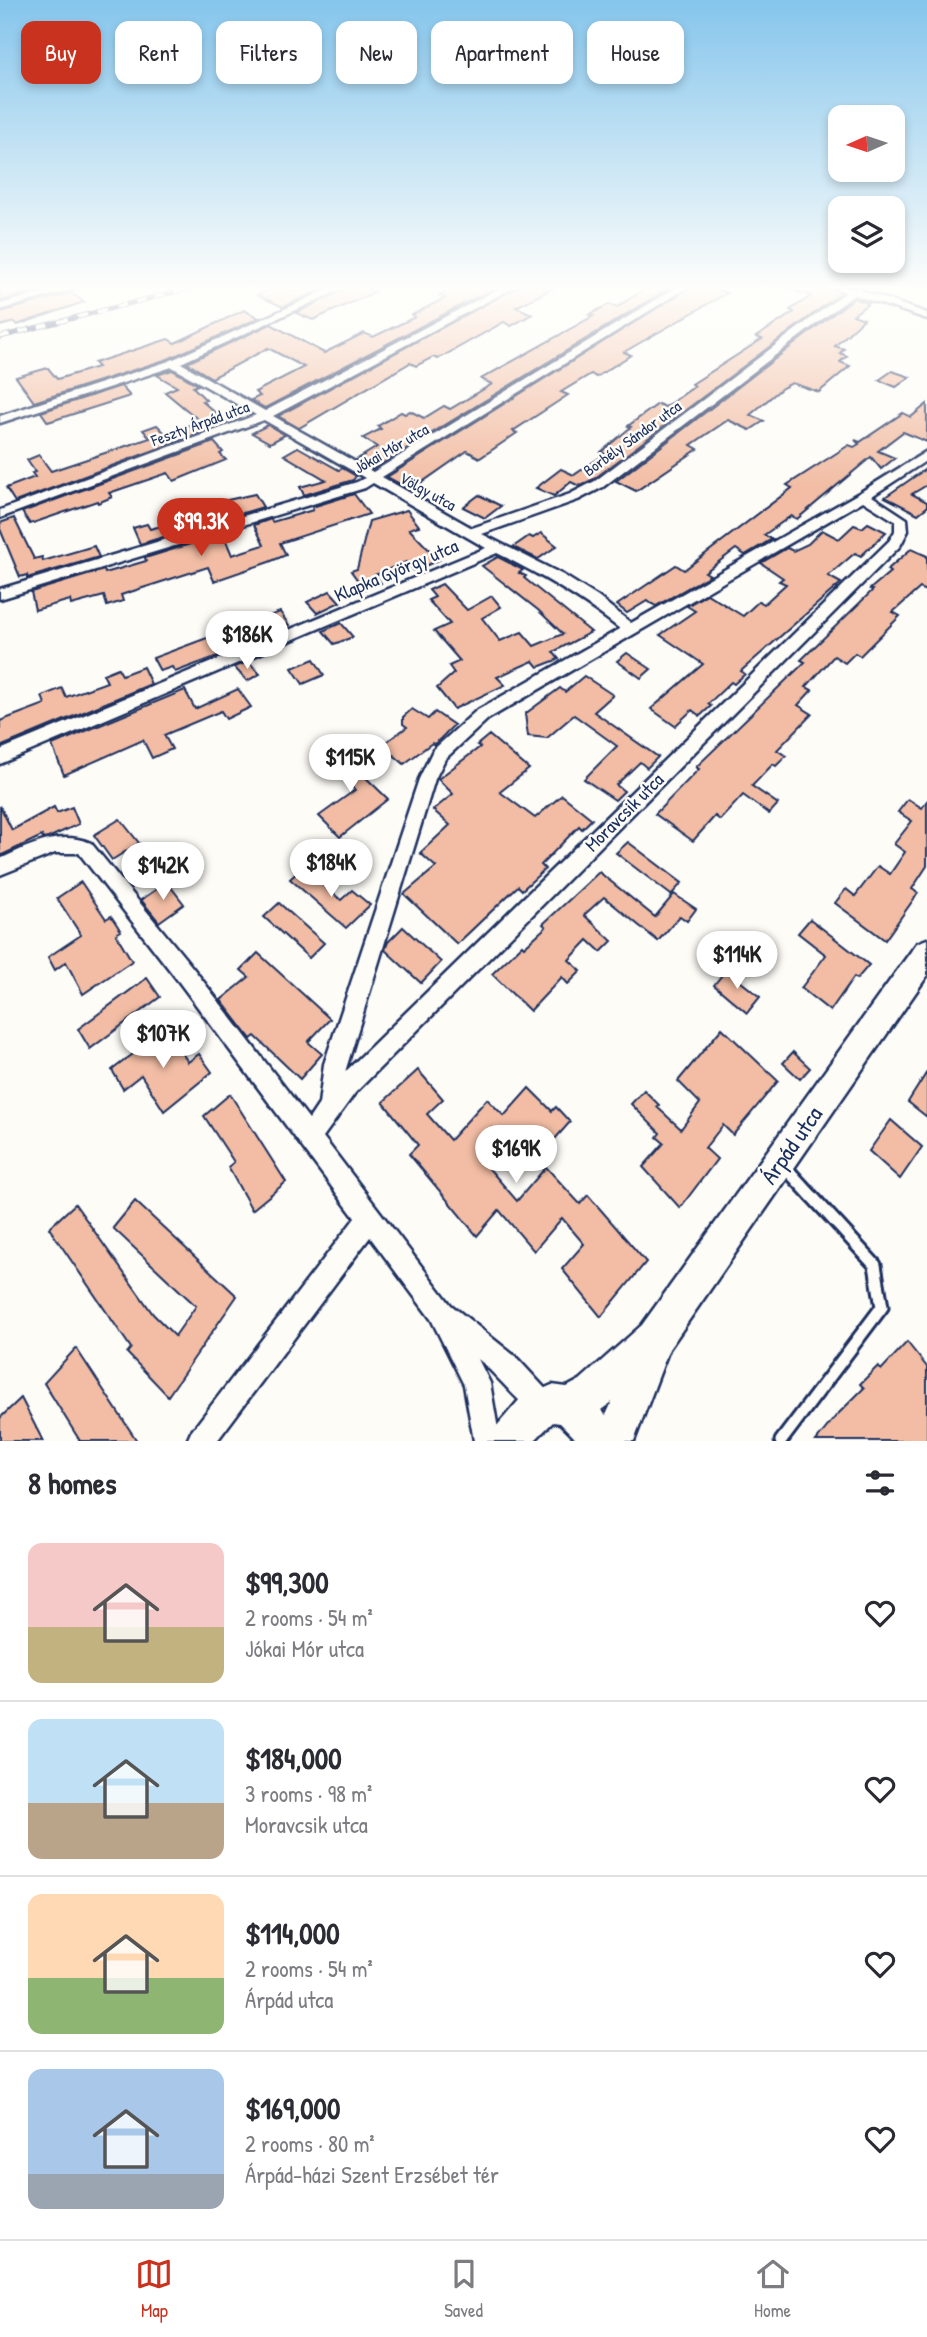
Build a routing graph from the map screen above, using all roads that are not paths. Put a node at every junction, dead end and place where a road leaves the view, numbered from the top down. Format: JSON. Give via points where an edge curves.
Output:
{"nodes":[{"id":1,"x":197,"y":352,"type":"edge"},
{"id":2,"x":386,"y":352,"type":"edge"},
{"id":3,"x":578,"y":352,"type":"edge"},
{"id":4,"x":772,"y":352,"type":"edge"},
{"id":5,"x":173,"y":363,"type":"junction"},
{"id":6,"x":264,"y":416,"type":"junction"},
{"id":7,"x":0,"y":420,"type":"edge"},
{"id":8,"x":927,"y":456,"type":"edge"},
{"id":9,"x":375,"y":478,"type":"junction"},
{"id":10,"x":863,"y":496,"type":"junction"},
{"id":11,"x":0,"y":514,"type":"edge"},
{"id":12,"x":471,"y":533,"type":"junction"},
{"id":13,"x":497,"y":548,"type":"junction"},
{"id":14,"x":0,"y":594,"type":"edge"},
{"id":15,"x":629,"y":629,"type":"junction"},
{"id":16,"x":0,"y":757,"type":"edge"},
{"id":17,"x":0,"y":867,"type":"edge"},
{"id":18,"x":927,"y":952,"type":"edge"},
{"id":19,"x":330,"y":1107,"type":"junction"},
{"id":20,"x":309,"y":1137,"type":"junction"},
{"id":21,"x":780,"y":1161,"type":"junction"},
{"id":22,"x":369,"y":1219,"type":"junction"},
{"id":23,"x":440,"y":1310,"type":"junction"},
{"id":24,"x":654,"y":1338,"type":"junction"},
{"id":25,"x":556,"y":1406,"type":"junction"},
{"id":26,"x":200,"y":1441,"type":"edge"},
{"id":27,"x":487,"y":1441,"type":"edge"},
{"id":28,"x":510,"y":1441,"type":"edge"},
{"id":29,"x":601,"y":1441,"type":"edge"},
{"id":30,"x":614,"y":1441,"type":"edge"},
{"id":31,"x":781,"y":1441,"type":"edge"}],
"edges":[{"from":1,"to":5,"type":"street"},
{"from":2,"to":6,"type":"street","name":"Feszty Árpád utca"},
{"from":3,"to":9,"type":"street","name":"Jókai Mór utca"},
{"from":4,"to":12,"type":"street","name":"Borbély Sándor utca","via":[[599,484]]},
{"from":5,"to":6,"type":"street","name":"Völgy utca"},
{"from":5,"to":7,"type":"street"},
{"from":6,"to":9,"type":"street","name":"Völgy utca"},
{"from":6,"to":11,"type":"street","name":"Feszty Árpád utca"},
{"from":8,"to":10,"type":"street"},
{"from":9,"to":12,"type":"street","name":"Völgy utca"},
{"from":9,"to":14,"type":"street","name":"Jókai Mór utca"},
{"from":10,"to":15,"type":"street"},
{"from":10,"to":19,"type":"street","name":"Moravcsik utca","via":[[901,519],[904,526],[895,543]]},
{"from":12,"to":13,"type":"street","name":"Völgy utca"},
{"from":13,"to":15,"type":"street","name":"Völgy utca","via":[[558,578]]},
{"from":13,"to":16,"type":"street","name":"Klapka György utca"},
{"from":15,"to":19,"type":"street","via":[[482,715],[439,755],[427,779],[335,1064]]},
{"from":17,"to":20,"type":"street","via":[[71,842],[85,848]]},
{"from":18,"to":21,"type":"street","name":"Árpád utca"},
{"from":19,"to":20,"type":"street","name":"Moravcsik utca"},
{"from":20,"to":22,"type":"street"},
{"from":21,"to":24,"type":"street","name":"Árpád utca"},
{"from":21,"to":31,"type":"lane","via":[[875,1265],[882,1307]]},
{"from":22,"to":23,"type":"street"},
{"from":22,"to":26,"type":"street"},
{"from":23,"to":25,"type":"street"},
{"from":23,"to":27,"type":"street","via":[[477,1383]]},
{"from":24,"to":25,"type":"street","name":"Árpád utca","via":[[587,1399]]},
{"from":24,"to":30,"type":"street","name":"Árpád utca"},
{"from":25,"to":28,"type":"street","name":"Árpád utca","via":[[530,1415]]},
{"from":25,"to":29,"type":"street"}]}
